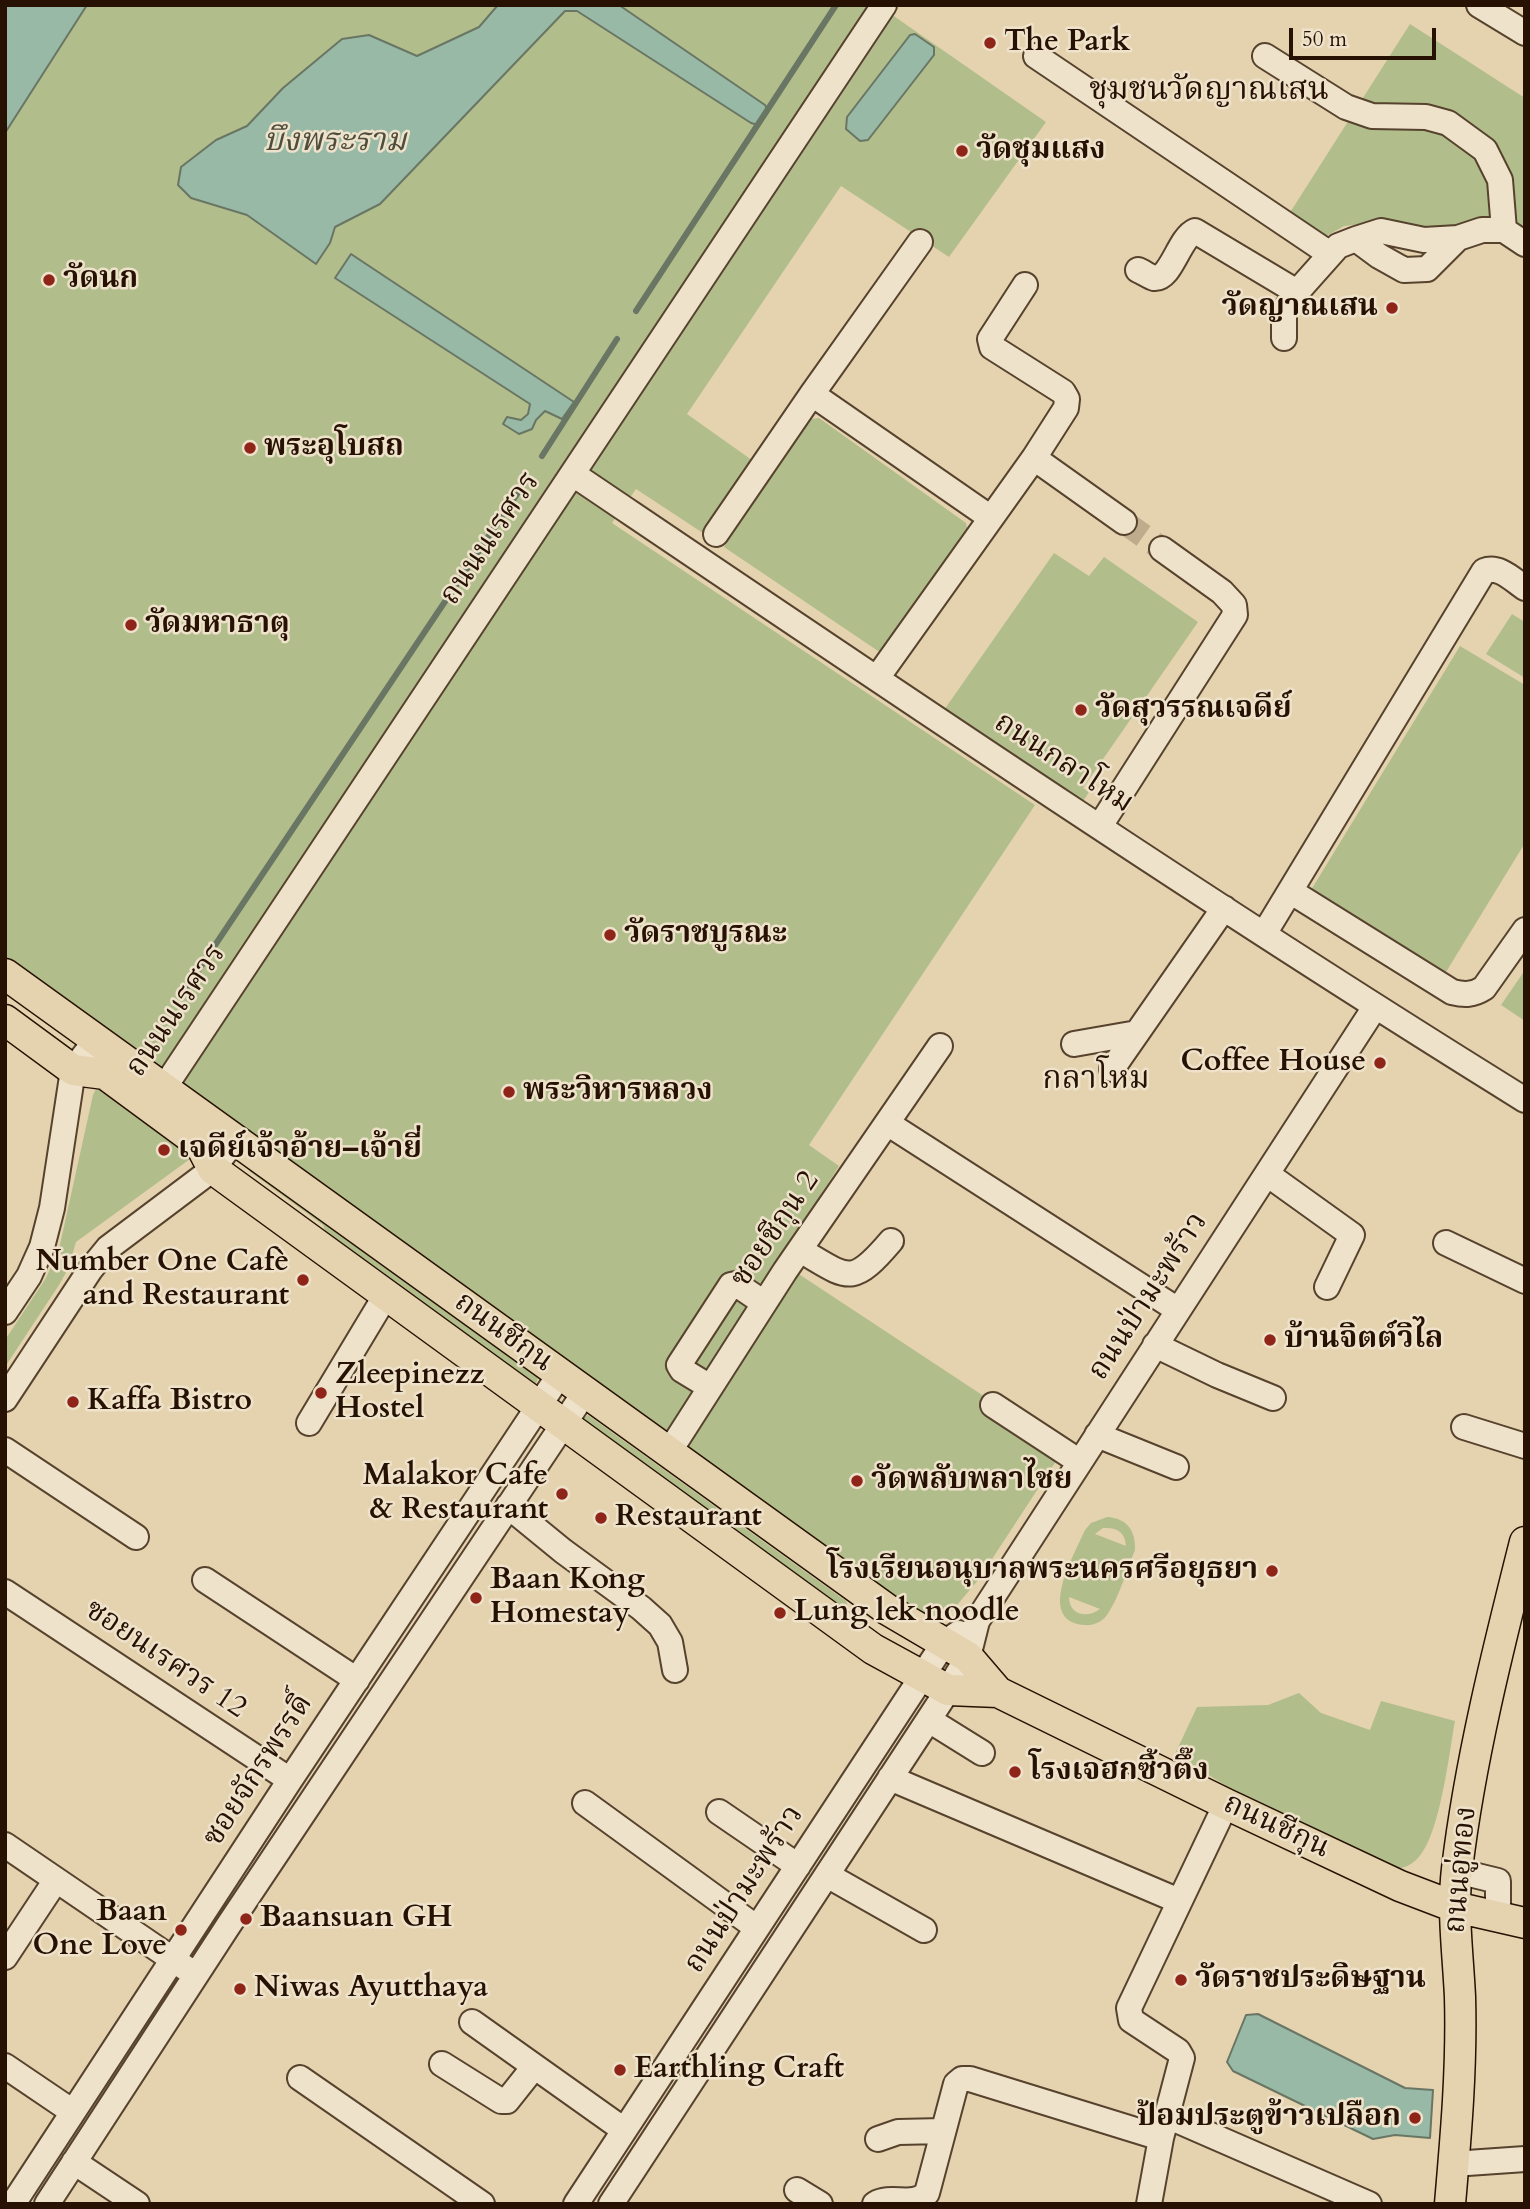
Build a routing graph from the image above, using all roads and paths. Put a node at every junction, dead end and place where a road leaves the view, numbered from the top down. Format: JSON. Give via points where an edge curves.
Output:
{"nodes":[{"id":1,"x":884,"y":5,"type":"edge"},
{"id":2,"x":1479,"y":5,"type":"edge"},
{"id":3,"x":1525,"y":33,"type":"edge"},
{"id":4,"x":1036,"y":56,"type":"dead end"},
{"id":5,"x":1265,"y":56,"type":"dead end"},
{"id":6,"x":1515,"y":237,"type":"edge"},
{"id":7,"x":1356,"y":239,"type":"junction"},
{"id":8,"x":1458,"y":239,"type":"junction"},
{"id":9,"x":920,"y":242,"type":"dead end"},
{"id":10,"x":1330,"y":254,"type":"junction"},
{"id":11,"x":1138,"y":270,"type":"dead end"},
{"id":12,"x":1025,"y":285,"type":"dead end"},
{"id":13,"x":1297,"y":292,"type":"junction"},
{"id":14,"x":1284,"y":338,"type":"dead end"},
{"id":15,"x":812,"y":394,"type":"junction"},
{"id":16,"x":1034,"y":458,"type":"junction"},
{"id":17,"x":573,"y":474,"type":"junction"},
{"id":18,"x":991,"y":518,"type":"junction"},
{"id":19,"x":1124,"y":522,"type":"tunnel mouth"},
{"id":20,"x":716,"y":534,"type":"dead end"},
{"id":21,"x":1162,"y":549,"type":"tunnel mouth"},
{"id":22,"x":1525,"y":588,"type":"edge"},
{"id":23,"x":877,"y":678,"type":"junction"},
{"id":24,"x":1100,"y":826,"type":"junction"},
{"id":25,"x":1290,"y":891,"type":"junction"},
{"id":26,"x":1224,"y":908,"type":"junction"},
{"id":27,"x":1525,"y":930,"type":"edge"},
{"id":28,"x":1264,"y":934,"type":"junction"},
{"id":29,"x":5,"y":974,"type":"edge"},
{"id":30,"x":1375,"y":1007,"type":"junction"},
{"id":31,"x":5,"y":1020,"type":"edge"},
{"id":32,"x":1137,"y":1033,"type":"junction"},
{"id":33,"x":96,"y":1040,"type":"junction"},
{"id":34,"x":1074,"y":1044,"type":"dead end"},
{"id":35,"x":940,"y":1045,"type":"dead end"},
{"id":36,"x":1112,"y":1069,"type":"dead end"},
{"id":37,"x":73,"y":1070,"type":"junction"},
{"id":38,"x":157,"y":1098,"type":"junction"},
{"id":39,"x":1525,"y":1100,"type":"edge"},
{"id":40,"x":887,"y":1123,"type":"junction"},
{"id":41,"x":234,"y":1140,"type":"junction"},
{"id":42,"x":212,"y":1168,"type":"junction"},
{"id":43,"x":1267,"y":1174,"type":"junction"},
{"id":44,"x":891,"y":1241,"type":"dead end"},
{"id":45,"x":1446,"y":1243,"type":"dead end"},
{"id":46,"x":800,"y":1250,"type":"junction"},
{"id":47,"x":1525,"y":1280,"type":"edge"},
{"id":48,"x":1327,"y":1287,"type":"dead end"},
{"id":49,"x":386,"y":1295,"type":"junction"},
{"id":50,"x":764,"y":1303,"type":"junction"},
{"id":51,"x":1178,"y":1310,"type":"junction"},
{"id":52,"x":5,"y":1312,"type":"edge"},
{"id":53,"x":1155,"y":1345,"type":"junction"},
{"id":54,"x":560,"y":1374,"type":"junction"},
{"id":55,"x":710,"y":1387,"type":"junction"},
{"id":56,"x":585,"y":1392,"type":"junction"},
{"id":57,"x":1273,"y":1398,"type":"dead end"},
{"id":58,"x":5,"y":1399,"type":"edge"},
{"id":59,"x":993,"y":1405,"type":"dead end"},
{"id":60,"x":538,"y":1406,"type":"junction"},
{"id":61,"x":309,"y":1423,"type":"dead end"},
{"id":62,"x":562,"y":1424,"type":"junction"},
{"id":63,"x":1464,"y":1427,"type":"dead end"},
{"id":64,"x":1097,"y":1435,"type":"junction"},
{"id":65,"x":1525,"y":1446,"type":"edge"},
{"id":66,"x":5,"y":1450,"type":"edge"},
{"id":67,"x":668,"y":1452,"type":"junction"},
{"id":68,"x":1080,"y":1462,"type":"junction"},
{"id":69,"x":1176,"y":1467,"type":"dead end"},
{"id":70,"x":508,"y":1506,"type":"junction"},
{"id":71,"x":136,"y":1537,"type":"dead end"},
{"id":72,"x":1525,"y":1542,"type":"edge"},
{"id":73,"x":205,"y":1580,"type":"dead end"},
{"id":74,"x":5,"y":1592,"type":"edge"},
{"id":75,"x":392,"y":1627,"type":"junction"},
{"id":76,"x":417,"y":1644,"type":"junction"},
{"id":77,"x":956,"y":1650,"type":"junction"},
{"id":78,"x":675,"y":1670,"type":"dead end"},
{"id":79,"x":357,"y":1680,"type":"junction"},
{"id":80,"x":935,"y":1683,"type":"junction"},
{"id":81,"x":998,"y":1692,"type":"junction"},
{"id":82,"x":929,"y":1720,"type":"junction"},
{"id":83,"x":982,"y":1753,"type":"dead end"},
{"id":84,"x":890,"y":1778,"type":"junction"},
{"id":85,"x":290,"y":1780,"type":"junction"},
{"id":86,"x":585,"y":1803,"type":"dead end"},
{"id":87,"x":1226,"y":1804,"type":"junction"},
{"id":88,"x":719,"y":1812,"type":"dead end"},
{"id":89,"x":5,"y":1846,"type":"edge"},
{"id":90,"x":798,"y":1866,"type":"junction"},
{"id":91,"x":1457,"y":1871,"type":"junction"},
{"id":92,"x":827,"y":1875,"type":"junction"},
{"id":93,"x":56,"y":1880,"type":"junction"},
{"id":94,"x":1179,"y":1901,"type":"junction"},
{"id":95,"x":1455,"y":1907,"type":"junction"},
{"id":96,"x":1512,"y":1920,"type":"edge"},
{"id":97,"x":757,"y":1928,"type":"junction"},
{"id":98,"x":924,"y":1930,"type":"dead end"},
{"id":99,"x":5,"y":1957,"type":"edge"},
{"id":100,"x":173,"y":1959,"type":"junction"},
{"id":101,"x":196,"y":1975,"type":"junction"},
{"id":102,"x":472,"y":2022,"type":"dead end"},
{"id":103,"x":442,"y":2064,"type":"dead end"},
{"id":104,"x":5,"y":2066,"type":"edge"},
{"id":105,"x":534,"y":2067,"type":"junction"},
{"id":106,"x":300,"y":2078,"type":"dead end"},
{"id":107,"x":73,"y":2112,"type":"junction"},
{"id":108,"x":1164,"y":2127,"type":"junction"},
{"id":109,"x":624,"y":2130,"type":"junction"},
{"id":110,"x":943,"y":2131,"type":"junction"},
{"id":111,"x":878,"y":2139,"type":"dead end"},
{"id":112,"x":1525,"y":2159,"type":"edge"},
{"id":113,"x":74,"y":2162,"type":"junction"},
{"id":114,"x":1453,"y":2165,"type":"junction"},
{"id":115,"x":797,"y":2190,"type":"dead end"},
{"id":116,"x":13,"y":2204,"type":"edge"},
{"id":117,"x":47,"y":2204,"type":"edge"},
{"id":118,"x":138,"y":2204,"type":"edge"},
{"id":119,"x":482,"y":2204,"type":"edge"},
{"id":120,"x":576,"y":2204,"type":"edge"},
{"id":121,"x":611,"y":2204,"type":"edge"},
{"id":122,"x":820,"y":2204,"type":"edge"},
{"id":123,"x":875,"y":2204,"type":"edge"},
{"id":124,"x":1149,"y":2204,"type":"edge"},
{"id":125,"x":1369,"y":2204,"type":"edge"},
{"id":126,"x":1450,"y":2204,"type":"edge"}],
"edges":[{"from":1,"to":17,"type":"street","name":"ถนนนเรศวร"},
{"from":2,"to":3,"type":"street"},
{"from":4,"to":10,"type":"street"},
{"from":5,"to":6,"type":"street","via":[[1346,107],[1372,116],[1426,117],[1448,123],[1485,150],[1500,180]]},
{"from":6,"to":8,"type":"street","via":[[1482,230]]},
{"from":7,"to":8,"type":"street","via":[[1381,231],[1424,240]]},
{"from":7,"to":8,"type":"street","via":[[1404,270],[1427,269]]},
{"from":7,"to":10,"type":"street"},
{"from":9,"to":15,"type":"street"},
{"from":10,"to":13,"type":"street"},
{"from":11,"to":13,"type":"street","via":[[1154,278],[1167,272],[1184,240],[1195,231]]},
{"from":12,"to":16,"type":"street","via":[[990,343],[1067,399],[1066,408]]},
{"from":13,"to":14,"type":"street","via":[[1284,312]]},
{"from":15,"to":18,"type":"street"},
{"from":15,"to":20,"type":"street"},
{"from":16,"to":18,"type":"street"},
{"from":16,"to":19,"type":"street"},
{"from":17,"to":23,"type":"street","name":"ถนนกลาโหม"},
{"from":17,"to":38,"type":"street","name":"ถนนนเรศวร"},
{"from":18,"to":23,"type":"street"},
{"from":21,"to":24,"type":"street","via":[[1222,592],[1234,605],[1235,615]]},
{"from":22,"to":25,"type":"street","via":[[1498,570],[1484,571]]},
{"from":23,"to":24,"type":"street","name":"ถนนกลาโหม"},
{"from":24,"to":26,"type":"street","name":"ถนนกลาโหม"},
{"from":25,"to":27,"type":"street","via":[[1452,992],[1466,995],[1484,988]]},
{"from":25,"to":28,"type":"street"},
{"from":26,"to":28,"type":"street","name":"ถนนกลาโหม"},
{"from":26,"to":32,"type":"street"},
{"from":28,"to":30,"type":"street","name":"ถนนกลาโหม"},
{"from":29,"to":33,"type":"main road","name":"ถนนชีกุน"},
{"from":30,"to":39,"type":"street","name":"ถนนกลาโหม"},
{"from":30,"to":43,"type":"street","name":"ถนนป่ามะพร้าว"},
{"from":31,"to":37,"type":"main road","name":"ถนนชีกุน"},
{"from":32,"to":34,"type":"street"},
{"from":32,"to":36,"type":"street"},
{"from":33,"to":37,"type":"street","name":"ถนนนเรศวร"},
{"from":33,"to":38,"type":"main road","name":"ถนนชีกุน"},
{"from":35,"to":40,"type":"street","name":"ซอยชีกุน 2"},
{"from":37,"to":38,"type":"main road","name":"ถนนชีกุน","via":[[105,1074]]},
{"from":37,"to":52,"type":"street","name":"ถนนนเรศวร","via":[[42,1247]]},
{"from":38,"to":41,"type":"main road","name":"ถนนชีกุน"},
{"from":38,"to":42,"type":"main road","name":"ถนนชีกุน","via":[[200,1144]]},
{"from":40,"to":46,"type":"street","name":"ซอยชีกุน 2"},
{"from":40,"to":51,"type":"street"},
{"from":41,"to":42,"type":"street"},
{"from":41,"to":54,"type":"main road","name":"ถนนชีกุน"},
{"from":42,"to":49,"type":"main road","name":"ถนนชีกุน"},
{"from":42,"to":58,"type":"street","via":[[108,1248]]},
{"from":43,"to":48,"type":"street","via":[[1352,1235]]},
{"from":43,"to":51,"type":"street","name":"ถนนป่ามะพร้าว"},
{"from":44,"to":46,"type":"street","via":[[864,1270],[853,1274],[841,1274]]},
{"from":45,"to":47,"type":"street"},
{"from":46,"to":50,"type":"street","name":"ซอยชีกุน 2"},
{"from":49,"to":60,"type":"main road","name":"ถนนชีกุน"},
{"from":49,"to":61,"type":"street"},
{"from":50,"to":55,"type":"street","name":"ซอยชีกุน 2"},
{"from":50,"to":55,"type":"street","via":[[731,1285],[679,1364]]},
{"from":51,"to":53,"type":"street","name":"ถนนป่ามะพร้าว"},
{"from":53,"to":57,"type":"street"},
{"from":53,"to":64,"type":"street","name":"ถนนป่ามะพร้าว"},
{"from":54,"to":56,"type":"main road","name":"ถนนชีกุน"},
{"from":54,"to":60,"type":"street","name":"ซอยจักรพรรดิ์"},
{"from":55,"to":67,"type":"street","name":"ซอยชีกุน 2"},
{"from":56,"to":62,"type":"street","name":"ซอยจักรพรรดิ์"},
{"from":56,"to":67,"type":"main road","name":"ถนนชีกุน"},
{"from":59,"to":68,"type":"street"},
{"from":60,"to":62,"type":"main road","name":"ถนนชีกุน"},
{"from":60,"to":75,"type":"street","name":"ซอยจักรพรรดิ์"},
{"from":62,"to":70,"type":"street","name":"ซอยจักรพรรดิ์"},
{"from":62,"to":80,"type":"main road","name":"ถนนชีกุน","via":[[873,1649]]},
{"from":63,"to":65,"type":"street"},
{"from":64,"to":68,"type":"street","name":"ถนนป่ามะพร้าว"},
{"from":64,"to":69,"type":"street"},
{"from":66,"to":71,"type":"street"},
{"from":67,"to":77,"type":"main road","name":"ถนนชีกุน","via":[[897,1616]]},
{"from":68,"to":77,"type":"street","name":"ถนนป่ามะพร้าว"},
{"from":70,"to":76,"type":"street","name":"ซอยจักรพรรดิ์"},
{"from":70,"to":78,"type":"street","via":[[660,1625],[670,1642]]},
{"from":72,"to":91,"type":"main road","name":"ถนนอู่ทอง","via":[[1468,1789]]},
{"from":73,"to":79,"type":"street"},
{"from":74,"to":85,"type":"street","name":"ซอยนเรศวร 12"},
{"from":75,"to":76,"type":"street"},
{"from":75,"to":79,"type":"street","name":"ซอยจักรพรรดิ์"},
{"from":76,"to":101,"type":"street","name":"ซอยจักรพรรดิ์"},
{"from":77,"to":80,"type":"street","name":"ถนนป่ามะพร้าว"},
{"from":77,"to":81,"type":"main road","name":"ถนนชีกุน"},
{"from":79,"to":85,"type":"street","name":"ซอยจักรพรรดิ์"},
{"from":80,"to":81,"type":"main road","name":"ถนนชีกุน"},
{"from":80,"to":82,"type":"street","name":"ถนนป่ามะพร้าว"},
{"from":80,"to":90,"type":"street","name":"ถนนป่ามะพร้าว"},
{"from":81,"to":87,"type":"main road","name":"ถนนชีกุน"},
{"from":82,"to":83,"type":"street"},
{"from":82,"to":84,"type":"street","name":"ถนนป่ามะพร้าว"},
{"from":84,"to":92,"type":"street","name":"ถนนป่ามะพร้าว"},
{"from":84,"to":94,"type":"street"},
{"from":85,"to":100,"type":"street","name":"ซอยจักรพรรดิ์"},
{"from":86,"to":97,"type":"street"},
{"from":87,"to":94,"type":"street"},
{"from":87,"to":95,"type":"main road","name":"ถนนชีกุน"},
{"from":88,"to":90,"type":"street"},
{"from":89,"to":93,"type":"street"},
{"from":90,"to":97,"type":"street","name":"ถนนป่ามะพร้าว"},
{"from":91,"to":95,"type":"main road","name":"ถนนอู่ทอง"},
{"from":91,"to":96,"type":"street","via":[[1498,1881]]},
{"from":92,"to":98,"type":"street"},
{"from":92,"to":121,"type":"street","name":"ถนนป่ามะพร้าว"},
{"from":93,"to":99,"type":"street"},
{"from":93,"to":100,"type":"street"},
{"from":94,"to":108,"type":"street","via":[[1129,2008],[1131,2020],[1182,2058]]},
{"from":95,"to":96,"type":"main road","name":"ถนนชีกุน"},
{"from":95,"to":114,"type":"main road","name":"ถนนอู่ทอง","via":[[1460,1997]]},
{"from":97,"to":109,"type":"street","name":"ถนนป่ามะพร้าว"},
{"from":100,"to":101,"type":"street"},
{"from":100,"to":107,"type":"street","name":"ซอยจักรพรรดิ์"},
{"from":101,"to":113,"type":"street","name":"ซอยจักรพรรดิ์"},
{"from":102,"to":105,"type":"street"},
{"from":103,"to":105,"type":"street","via":[[501,2101],[507,2101]]},
{"from":104,"to":107,"type":"street"},
{"from":105,"to":109,"type":"street"},
{"from":106,"to":119,"type":"street"},
{"from":107,"to":116,"type":"street","name":"ซอยจักรพรรดิ์"},
{"from":108,"to":110,"type":"street","via":[[962,2079],[956,2084]]},
{"from":108,"to":124,"type":"street"},
{"from":108,"to":125,"type":"street"},
{"from":109,"to":120,"type":"street","name":"ถนนป่ามะพร้าว"},
{"from":110,"to":111,"type":"street","via":[[898,2132]]},
{"from":110,"to":123,"type":"street","via":[[922,2198],[892,2198]]},
{"from":112,"to":114,"type":"street"},
{"from":113,"to":117,"type":"street","name":"ซอยจักรพรรดิ์"},
{"from":113,"to":118,"type":"street"},
{"from":114,"to":126,"type":"main road","name":"ถนนอู่ทอง"},
{"from":115,"to":122,"type":"street"}]}
